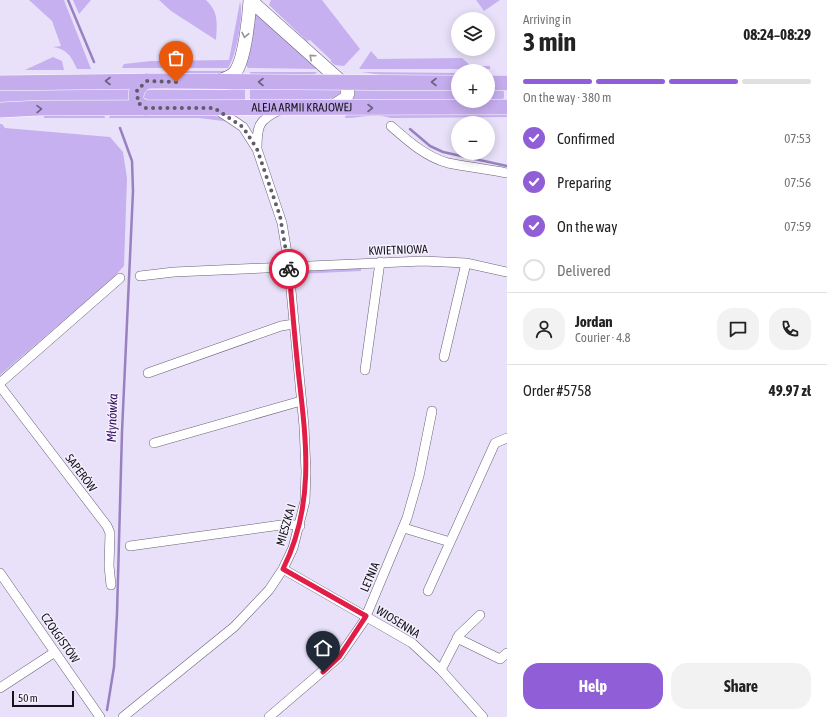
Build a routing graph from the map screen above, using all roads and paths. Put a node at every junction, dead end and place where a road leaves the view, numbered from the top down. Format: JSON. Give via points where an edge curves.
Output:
{"nodes":[{"id":1,"x":250,"y":0,"type":"edge"},
{"id":2,"x":147,"y":81,"type":"junction"},
{"id":3,"x":217,"y":82,"type":"junction"},
{"id":4,"x":342,"y":82,"type":"junction"},
{"id":5,"x":0,"y":83,"type":"edge"},
{"id":6,"x":451,"y":83,"type":"edge"},
{"id":7,"x":495,"y":83,"type":"edge"},
{"id":8,"x":507,"y":83,"type":"edge"},
{"id":9,"x":507,"y":107,"type":"edge"},
{"id":10,"x":146,"y":108,"type":"junction"},
{"id":11,"x":214,"y":108,"type":"junction"},
{"id":12,"x":285,"y":108,"type":"junction"},
{"id":13,"x":331,"y":108,"type":"junction"},
{"id":14,"x":0,"y":110,"type":"edge"},
{"id":15,"x":391,"y":126,"type":"dead end"},
{"id":16,"x":257,"y":149,"type":"junction"},
{"id":17,"x":507,"y":173,"type":"edge"},
{"id":18,"x":380,"y":262,"type":"junction"},
{"id":19,"x":466,"y":263,"type":"junction"},
{"id":20,"x":289,"y":267,"type":"junction"},
{"id":21,"x":507,"y":272,"type":"edge"},
{"id":22,"x":140,"y":276,"type":"dead end"},
{"id":23,"x":120,"y":278,"type":"dead end"},
{"id":24,"x":294,"y":324,"type":"junction"},
{"id":25,"x":444,"y":357,"type":"dead end"},
{"id":26,"x":365,"y":370,"type":"dead end"},
{"id":27,"x":148,"y":373,"type":"dead end"},
{"id":28,"x":0,"y":383,"type":"edge"},
{"id":29,"x":0,"y":386,"type":"edge"},
{"id":30,"x":301,"y":401,"type":"junction"},
{"id":31,"x":432,"y":411,"type":"dead end"},
{"id":32,"x":507,"y":438,"type":"edge"},
{"id":33,"x":154,"y":443,"type":"dead end"},
{"id":34,"x":300,"y":526,"type":"junction"},
{"id":35,"x":404,"y":528,"type":"junction"},
{"id":36,"x":450,"y":542,"type":"junction"},
{"id":37,"x":130,"y":546,"type":"dead end"},
{"id":38,"x":283,"y":569,"type":"junction"},
{"id":39,"x":0,"y":573,"type":"edge"},
{"id":40,"x":111,"y":585,"type":"dead end"},
{"id":41,"x":428,"y":591,"type":"dead end"},
{"id":42,"x":480,"y":615,"type":"dead end"},
{"id":43,"x":366,"y":616,"type":"junction"},
{"id":44,"x":457,"y":638,"type":"junction"},
{"id":45,"x":55,"y":652,"type":"junction"},
{"id":46,"x":507,"y":653,"type":"edge"},
{"id":47,"x":441,"y":670,"type":"junction"},
{"id":48,"x":0,"y":688,"type":"edge"},
{"id":49,"x":98,"y":714,"type":"edge"},
{"id":50,"x":123,"y":717,"type":"edge"},
{"id":51,"x":269,"y":717,"type":"edge"},
{"id":52,"x":483,"y":717,"type":"edge"}],
"edges":[{"from":1,"to":3,"type":"street","one_way":true,"via":[[240,63],[231,76]]},
{"from":4,"to":1,"type":"street","one_way":true},
{"from":2,"to":3,"type":"main road"},
{"from":2,"to":5,"type":"main road","one_way":true},
{"from":2,"to":10,"type":"main road","via":[[140,86],[136,95],[138,103]]},
{"from":4,"to":3,"type":"main road","one_way":true},
{"from":6,"to":4,"type":"main road","one_way":true},
{"from":4,"to":13,"type":"street","via":[[348,89],[346,98]]},
{"from":7,"to":8,"type":"main road"},
{"from":13,"to":9,"type":"main road","name":"ALEJA ARMII KRAJOWEJ","one_way":true},
{"from":10,"to":11,"type":"main road","name":"ALEJA ARMII KRAJOWEJ"},
{"from":14,"to":10,"type":"main road","name":"ALEJA ARMII KRAJOWEJ","one_way":true},
{"from":11,"to":12,"type":"main road","name":"ALEJA ARMII KRAJOWEJ"},
{"from":11,"to":16,"type":"street","name":"MIESZKA I","via":[[243,127]]},
{"from":12,"to":13,"type":"main road","name":"ALEJA ARMII KRAJOWEJ"},
{"from":12,"to":16,"type":"street","name":"MIESZKA I","via":[[268,115],[261,122],[257,133]]},
{"from":15,"to":17,"type":"street","via":[[410,143],[435,158],[448,163]]},
{"from":16,"to":20,"type":"street","name":"MIESZKA I","via":[[280,216]]},
{"from":18,"to":19,"type":"street","name":"KWIETNIOWA"},
{"from":18,"to":20,"type":"street","name":"KWIETNIOWA"},
{"from":18,"to":26,"type":"street"},
{"from":19,"to":21,"type":"street","name":"KWIETNIOWA"},
{"from":19,"to":25,"type":"street"},
{"from":20,"to":22,"type":"street"},
{"from":20,"to":24,"type":"street","name":"MIESZKA I"},
{"from":23,"to":28,"type":"street"},
{"from":24,"to":27,"type":"street","via":[[281,326]]},
{"from":24,"to":30,"type":"street","name":"MIESZKA I"},
{"from":29,"to":40,"type":"street","name":"SAPERÓW","via":[[107,526],[110,533]]},
{"from":30,"to":33,"type":"street"},
{"from":30,"to":34,"type":"street","name":"MIESZKA I","via":[[306,449],[306,485]]},
{"from":31,"to":35,"type":"street","name":"LETNIA","via":[[419,476]]},
{"from":32,"to":36,"type":"street","via":[[495,443]]},
{"from":34,"to":37,"type":"street","via":[[288,524]]},
{"from":34,"to":38,"type":"street","name":"MIESZKA I"},
{"from":35,"to":36,"type":"street"},
{"from":35,"to":43,"type":"street","name":"LETNIA"},
{"from":36,"to":41,"type":"street"},
{"from":38,"to":43,"type":"street","name":"WIOSENNA"},
{"from":38,"to":50,"type":"street","name":"MIESZKA I","via":[[269,590],[238,624]]},
{"from":39,"to":45,"type":"street","name":"CZOŁGISTÓW"},
{"from":42,"to":44,"type":"street"},
{"from":43,"to":47,"type":"street","name":"WIOSENNA","via":[[412,643]]},
{"from":43,"to":51,"type":"street","name":"LETNIA","via":[[339,657]]},
{"from":44,"to":46,"type":"street","via":[[500,659]]},
{"from":44,"to":47,"type":"street"},
{"from":45,"to":48,"type":"street"},
{"from":45,"to":49,"type":"street","name":"CZOŁGISTÓW"},
{"from":47,"to":52,"type":"street","name":"WIOSENNA"}]}
